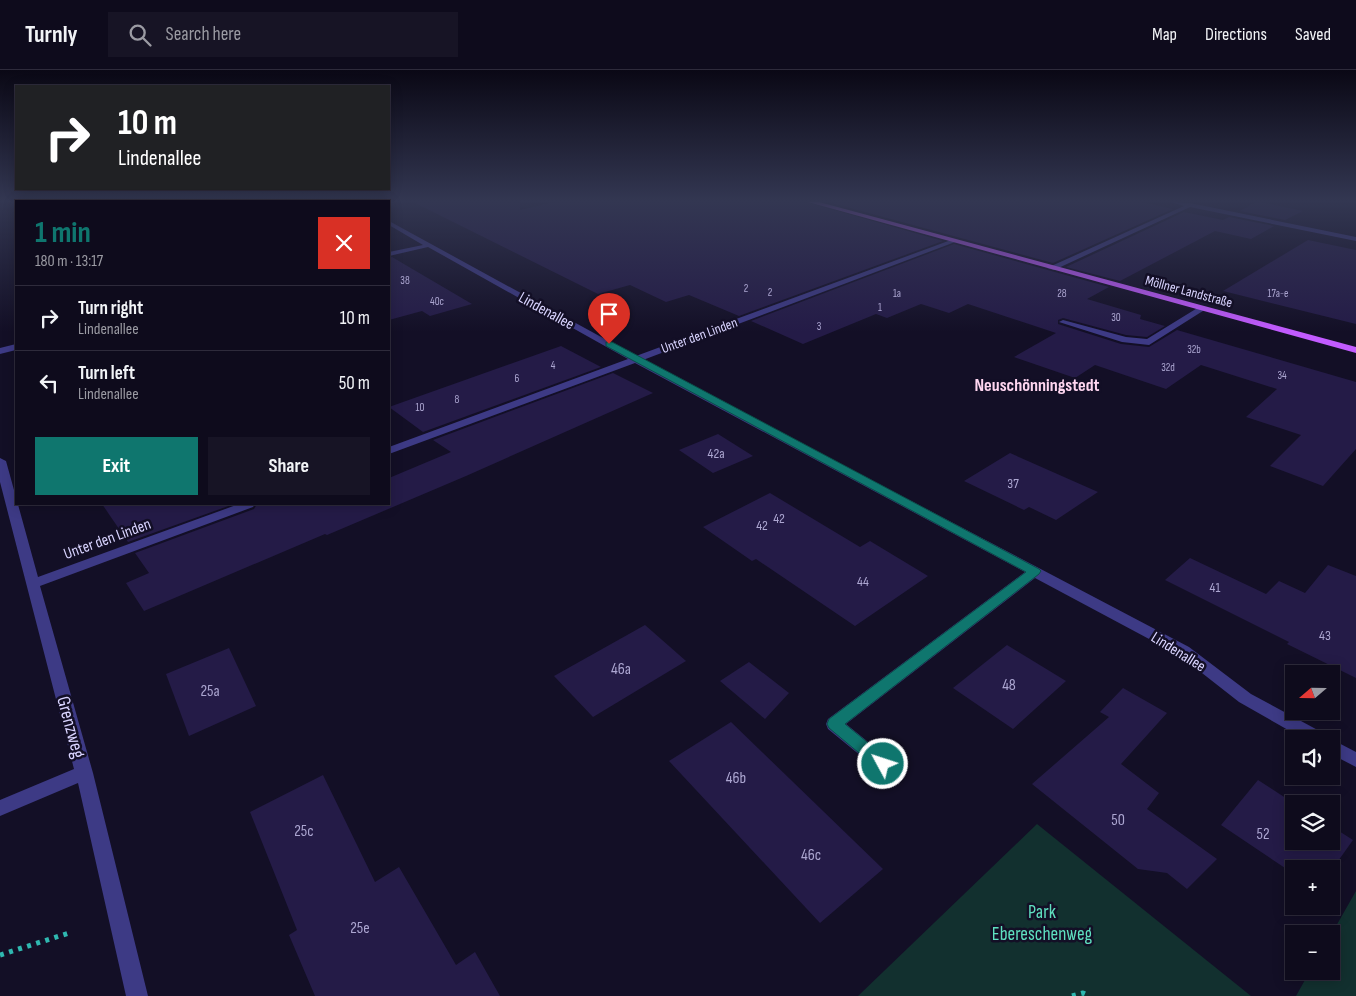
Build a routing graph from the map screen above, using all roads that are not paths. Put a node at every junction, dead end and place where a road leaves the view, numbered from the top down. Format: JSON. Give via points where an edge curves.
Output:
{"nodes":[{"id":1,"x":430,"y":245,"type":"joint"},
{"id":2,"x":942,"y":245,"type":"edge"},
{"id":3,"x":968,"y":245,"type":"edge"},
{"id":4,"x":1101,"y":245,"type":"edge"},
{"id":5,"x":390,"y":254,"type":"edge"},
{"id":6,"x":1051,"y":268,"type":"junction"},
{"id":7,"x":1202,"y":308,"type":"junction"},
{"id":8,"x":1063,"y":322,"type":"dead end"},
{"id":9,"x":15,"y":347,"type":"edge"},
{"id":10,"x":1356,"y":350,"type":"edge"},
{"id":11,"x":0,"y":351,"type":"edge"},
{"id":12,"x":635,"y":359,"type":"junction"},
{"id":13,"x":390,"y":451,"type":"edge"},
{"id":14,"x":0,"y":461,"type":"edge"},
{"id":15,"x":246,"y":505,"type":"edge"},
{"id":16,"x":1035,"y":571,"type":"junction"},
{"id":17,"x":34,"y":583,"type":"junction"},
{"id":18,"x":1303,"y":730,"type":"edge"},
{"id":19,"x":1340,"y":751,"type":"edge"},
{"id":20,"x":1356,"y":760,"type":"edge"},
{"id":21,"x":883,"y":764,"type":"dead end"},
{"id":22,"x":84,"y":773,"type":"junction"},
{"id":23,"x":0,"y":808,"type":"edge"},
{"id":24,"x":137,"y":996,"type":"edge"}],
"edges":[{"from":1,"to":5,"type":"street"},
{"from":1,"to":12,"type":"street","name":"Lindenallee"},
{"from":2,"to":12,"type":"street","name":"Unter den Linden"},
{"from":3,"to":6,"type":"main road","name":"Möllner Landstraße"},
{"from":4,"to":6,"type":"street"},
{"from":6,"to":7,"type":"main road","name":"Möllner Landstraße"},
{"from":7,"to":8,"type":"street","via":[[1149,342],[1125,340]]},
{"from":7,"to":10,"type":"main road","name":"Möllner Landstraße"},
{"from":9,"to":11,"type":"street"},
{"from":12,"to":13,"type":"street","name":"Unter den Linden"},
{"from":12,"to":16,"type":"street","name":"Lindenallee"},
{"from":14,"to":17,"type":"street","name":"Grenzweg"},
{"from":15,"to":17,"type":"street","name":"Unter den Linden"},
{"from":16,"to":18,"type":"street","name":"Lindenallee","via":[[1184,651],[1245,698]]},
{"from":16,"to":21,"type":"street","via":[[834,724]]},
{"from":17,"to":22,"type":"street","name":"Grenzweg"},
{"from":19,"to":20,"type":"street"},
{"from":22,"to":23,"type":"street"},
{"from":22,"to":24,"type":"street","name":"Grenzweg"}]}
